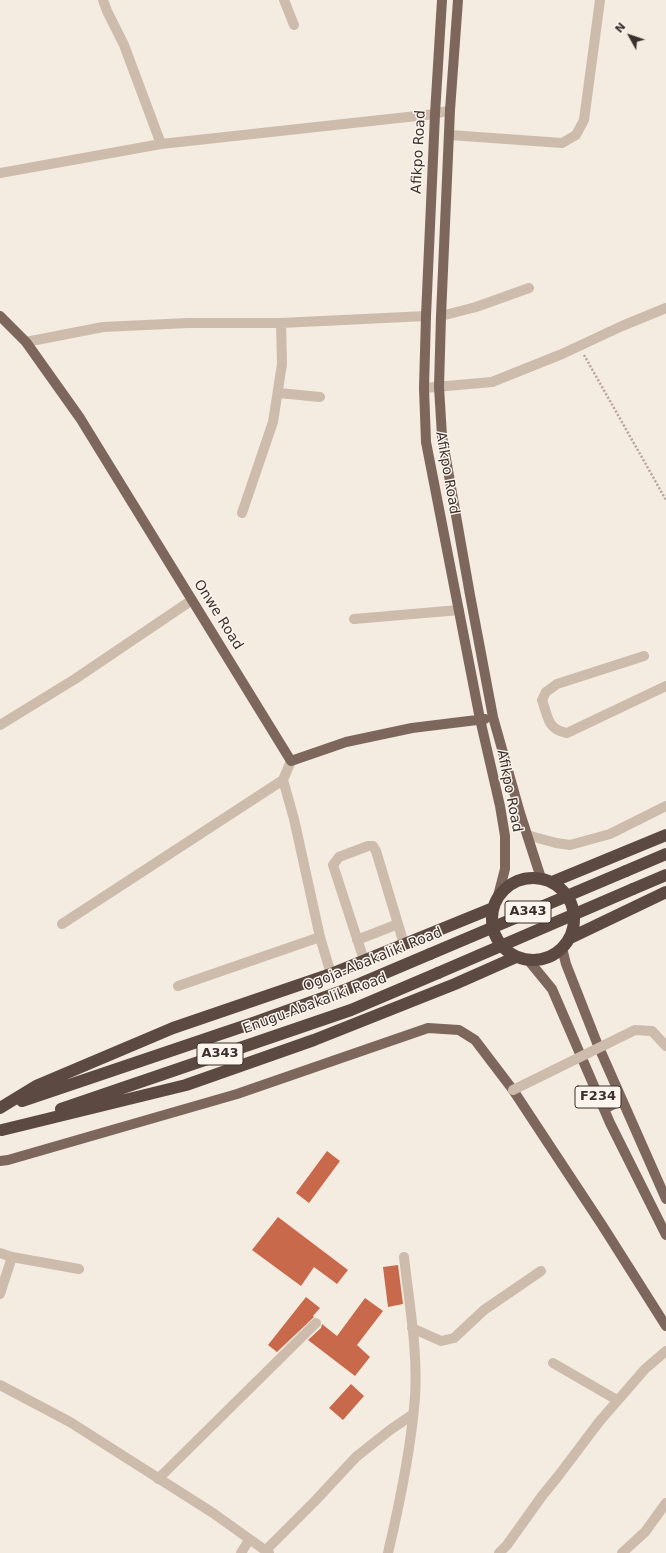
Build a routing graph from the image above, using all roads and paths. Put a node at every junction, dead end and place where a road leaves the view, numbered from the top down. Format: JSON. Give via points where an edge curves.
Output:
{"nodes":[{"id":1,"x":103,"y":0,"type":"edge"},
{"id":2,"x":284,"y":0,"type":"edge"},
{"id":3,"x":442,"y":0,"type":"edge"},
{"id":4,"x":458,"y":0,"type":"edge"},
{"id":5,"x":600,"y":0,"type":"edge"},
{"id":6,"x":294,"y":25,"type":"dead end"},
{"id":7,"x":450,"y":110,"type":"junction"},
{"id":8,"x":435,"y":114,"type":"junction"},
{"id":9,"x":450,"y":135,"type":"junction"},
{"id":10,"x":161,"y":144,"type":"junction"},
{"id":11,"x":0,"y":163,"type":"edge"},
{"id":12,"x":4,"y":173,"type":"edge"},
{"id":13,"x":529,"y":288,"type":"dead end"},
{"id":14,"x":666,"y":308,"type":"edge"},
{"id":15,"x":0,"y":316,"type":"edge"},
{"id":16,"x":426,"y":316,"type":"junction"},
{"id":17,"x":441,"y":316,"type":"junction"},
{"id":18,"x":281,"y":323,"type":"junction"},
{"id":19,"x":26,"y":342,"type":"junction"},
{"id":20,"x":579,"y":346,"type":"junction"},
{"id":21,"x":439,"y":387,"type":"junction"},
{"id":22,"x":424,"y":388,"type":"junction"},
{"id":23,"x":278,"y":393,"type":"junction"},
{"id":24,"x":320,"y":397,"type":"dead end"},
{"id":25,"x":666,"y":500,"type":"edge"},
{"id":26,"x":242,"y":513,"type":"dead end"},
{"id":27,"x":192,"y":600,"type":"junction"},
{"id":28,"x":459,"y":610,"type":"junction"},
{"id":29,"x":354,"y":619,"type":"dead end"},
{"id":30,"x":644,"y":656,"type":"dead end"},
{"id":31,"x":666,"y":686,"type":"edge"},
{"id":32,"x":493,"y":717,"type":"junction"},
{"id":33,"x":480,"y":719,"type":"junction"},
{"id":34,"x":0,"y":725,"type":"edge"},
{"id":35,"x":291,"y":761,"type":"junction"},
{"id":36,"x":283,"y":780,"type":"junction"},
{"id":37,"x":666,"y":806,"type":"edge"},
{"id":38,"x":527,"y":835,"type":"junction"},
{"id":39,"x":666,"y":835,"type":"edge"},
{"id":40,"x":666,"y":854,"type":"edge"},
{"id":41,"x":666,"y":875,"type":"edge"},
{"id":42,"x":546,"y":880,"type":"junction"},
{"id":43,"x":666,"y":892,"type":"edge"},
{"id":44,"x":498,"y":896,"type":"junction"},
{"id":45,"x":493,"y":908,"type":"junction"},
{"id":46,"x":62,"y":924,"type":"dead end"},
{"id":47,"x":398,"y":924,"type":"junction"},
{"id":48,"x":320,"y":937,"type":"junction"},
{"id":49,"x":570,"y":938,"type":"junction"},
{"id":50,"x":357,"y":940,"type":"junction"},
{"id":51,"x":404,"y":944,"type":"junction"},
{"id":52,"x":562,"y":948,"type":"junction"},
{"id":53,"x":516,"y":957,"type":"junction"},
{"id":54,"x":364,"y":960,"type":"junction"},
{"id":55,"x":529,"y":961,"type":"junction"},
{"id":56,"x":331,"y":974,"type":"junction"},
{"id":57,"x":178,"y":986,"type":"dead end"},
{"id":58,"x":666,"y":1046,"type":"edge"},
{"id":59,"x":513,"y":1090,"type":"junction"},
{"id":60,"x":622,"y":1100,"type":"junction"},
{"id":61,"x":0,"y":1108,"type":"edge"},
{"id":62,"x":604,"y":1109,"type":"junction"},
{"id":63,"x":1,"y":1131,"type":"edge"},
{"id":64,"x":0,"y":1161,"type":"edge"},
{"id":65,"x":666,"y":1199,"type":"edge"},
{"id":66,"x":666,"y":1235,"type":"edge"},
{"id":67,"x":0,"y":1253,"type":"edge"},
{"id":68,"x":12,"y":1257,"type":"junction"},
{"id":69,"x":404,"y":1257,"type":"dead end"},
{"id":70,"x":79,"y":1269,"type":"dead end"},
{"id":71,"x":541,"y":1271,"type":"dead end"},
{"id":72,"x":0,"y":1294,"type":"edge"},
{"id":73,"x":316,"y":1323,"type":"dead end"},
{"id":74,"x":666,"y":1326,"type":"edge"},
{"id":75,"x":412,"y":1328,"type":"junction"},
{"id":76,"x":666,"y":1350,"type":"edge"},
{"id":77,"x":553,"y":1363,"type":"dead end"},
{"id":78,"x":0,"y":1385,"type":"edge"},
{"id":79,"x":617,"y":1400,"type":"junction"},
{"id":80,"x":412,"y":1415,"type":"junction"},
{"id":81,"x":158,"y":1479,"type":"junction"},
{"id":82,"x":666,"y":1503,"type":"edge"},
{"id":83,"x":250,"y":1540,"type":"junction"},
{"id":84,"x":267,"y":1552,"type":"edge"},
{"id":85,"x":241,"y":1553,"type":"edge"},
{"id":86,"x":388,"y":1553,"type":"edge"},
{"id":87,"x":499,"y":1553,"type":"edge"},
{"id":88,"x":622,"y":1553,"type":"edge"}],
"edges":[{"from":1,"to":10,"type":"street","via":[[124,45]]},
{"from":2,"to":6,"type":"street"},
{"from":3,"to":8,"type":"main road","name":"Afikpo Road"},
{"from":4,"to":7,"type":"main road","name":"Afikpo Road"},
{"from":5,"to":9,"type":"street","via":[[584,120],[576,135],[562,143]]},
{"from":7,"to":8,"type":"street"},
{"from":7,"to":9,"type":"main road","name":"Afikpo Road"},
{"from":8,"to":10,"type":"street"},
{"from":8,"to":16,"type":"main road","name":"Afikpo Road"},
{"from":9,"to":17,"type":"main road","name":"Afikpo Road"},
{"from":10,"to":12,"type":"street"},
{"from":11,"to":12,"type":"street"},
{"from":13,"to":17,"type":"street","via":[[476,307]]},
{"from":14,"to":20,"type":"street"},
{"from":15,"to":19,"type":"main road","name":"Onwe Road"},
{"from":16,"to":18,"type":"street"},
{"from":16,"to":22,"type":"main road","name":"Afikpo Road"},
{"from":17,"to":21,"type":"main road","name":"Afikpo Road"},
{"from":18,"to":19,"type":"street","via":[[188,323],[103,327]]},
{"from":18,"to":23,"type":"street","via":[[282,364]]},
{"from":19,"to":27,"type":"main road","name":"Onwe Road","via":[[80,418]]},
{"from":20,"to":21,"type":"street","via":[[492,382]]},
{"from":20,"to":25,"type":"path"},
{"from":21,"to":22,"type":"street"},
{"from":21,"to":32,"type":"main road","name":"Afikpo Road","via":[[442,436]]},
{"from":22,"to":28,"type":"main road","name":"Afikpo Road","via":[[426,442]]},
{"from":23,"to":24,"type":"street"},
{"from":23,"to":26,"type":"street","via":[[273,422]]},
{"from":27,"to":34,"type":"street","via":[[75,680]]},
{"from":27,"to":35,"type":"main road","name":"Onwe Road"},
{"from":28,"to":29,"type":"street"},
{"from":28,"to":33,"type":"main road","name":"Afikpo Road"},
{"from":30,"to":31,"type":"street","via":[[557,684],[546,692],[542,700],[550,726],[558,732],[567,733]]},
{"from":32,"to":33,"type":"main road"},
{"from":32,"to":38,"type":"main road","name":"Afikpo Road"},
{"from":33,"to":35,"type":"main road","via":[[412,728],[346,742]]},
{"from":33,"to":44,"type":"main road","name":"Afikpo Road","via":[[505,836],[504,869]]},
{"from":35,"to":36,"type":"street"},
{"from":36,"to":46,"type":"street"},
{"from":36,"to":48,"type":"street"},
{"from":37,"to":38,"type":"street","via":[[610,834],[570,845]]},
{"from":38,"to":42,"type":"main road","name":"Afikpo Road"},
{"from":39,"to":42,"type":"highway"},
{"from":40,"to":61,"type":"highway","name":"Ogoja-Abakaliki Road","number":"A343","bridge":true,"via":[[345,990]]},
{"from":41,"to":63,"type":"highway","name":"Enugu-Abakaliki Road","number":"A343","bridge":true,"via":[[351,1010]]},
{"from":42,"to":44,"type":"highway","via":[[529,878],[517,881],[506,887]]},
{"from":42,"to":49,"type":"highway","via":[[565,892],[573,906],[574,922]]},
{"from":43,"to":49,"type":"highway"},
{"from":44,"to":45,"type":"highway"},
{"from":45,"to":51,"type":"highway"},
{"from":45,"to":53,"type":"highway","via":[[491,919],[498,942]]},
{"from":47,"to":50,"type":"street"},
{"from":47,"to":50,"type":"street","via":[[373,846],[339,857],[334,865]]},
{"from":47,"to":51,"type":"street"},
{"from":48,"to":56,"type":"street"},
{"from":48,"to":57,"type":"street"},
{"from":49,"to":52,"type":"highway"},
{"from":50,"to":54,"type":"street"},
{"from":51,"to":54,"type":"highway"},
{"from":52,"to":55,"type":"highway","via":[[553,956]]},
{"from":52,"to":60,"type":"main road","number":"F234","via":[[597,1044]]},
{"from":53,"to":55,"type":"highway"},
{"from":53,"to":63,"type":"highway","via":[[314,1040],[186,1085]]},
{"from":54,"to":56,"type":"highway"},
{"from":55,"to":62,"type":"main road","number":"F234","via":[[552,989]]},
{"from":56,"to":61,"type":"highway","via":[[173,1028],[36,1086]]},
{"from":58,"to":59,"type":"street","bridge":true,"via":[[652,1031],[635,1030]]},
{"from":59,"to":64,"type":"main road","via":[[475,1040],[459,1030],[428,1028],[237,1094]]},
{"from":59,"to":74,"type":"main road"},
{"from":60,"to":62,"type":"main road"},
{"from":60,"to":65,"type":"main road","number":"F234"},
{"from":62,"to":66,"type":"main road","number":"F234"},
{"from":67,"to":68,"type":"street"},
{"from":68,"to":70,"type":"street"},
{"from":68,"to":72,"type":"street"},
{"from":69,"to":75,"type":"street"},
{"from":71,"to":75,"type":"street","via":[[484,1310],[454,1338],[441,1341]]},
{"from":73,"to":81,"type":"street"},
{"from":75,"to":80,"type":"street","via":[[415,1397]]},
{"from":76,"to":79,"type":"street"},
{"from":77,"to":79,"type":"street"},
{"from":78,"to":81,"type":"street","via":[[70,1422]]},
{"from":79,"to":87,"type":"street"},
{"from":80,"to":84,"type":"street","via":[[356,1457]]},
{"from":80,"to":86,"type":"street","via":[[405,1476]]},
{"from":81,"to":83,"type":"street"},
{"from":82,"to":88,"type":"street","via":[[645,1532]]},
{"from":83,"to":84,"type":"street"},
{"from":83,"to":85,"type":"street"}]}
